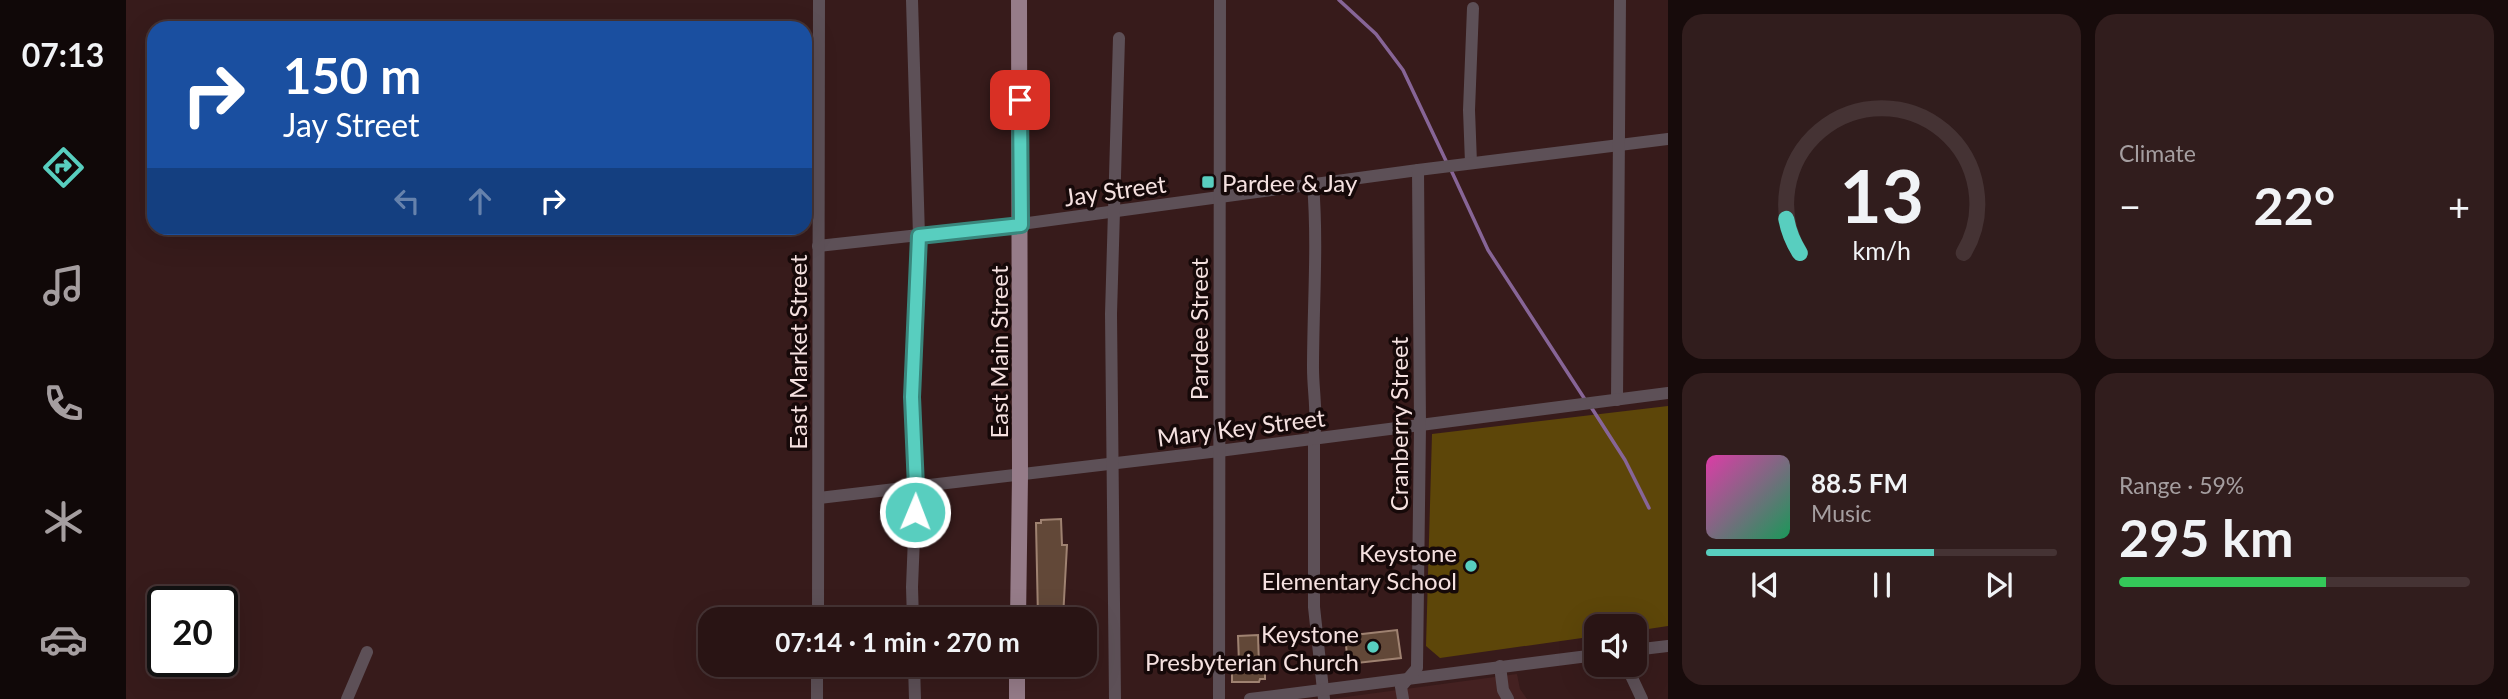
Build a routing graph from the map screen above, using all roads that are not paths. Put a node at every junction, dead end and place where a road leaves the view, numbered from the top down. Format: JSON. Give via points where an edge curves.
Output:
{"nodes":[{"id":1,"x":820,"y":0,"type":"edge"},
{"id":2,"x":912,"y":0,"type":"edge"},
{"id":3,"x":1019,"y":0,"type":"edge"},
{"id":4,"x":1220,"y":0,"type":"edge"},
{"id":5,"x":1620,"y":0,"type":"edge"},
{"id":6,"x":1473,"y":8,"type":"dead end"},
{"id":7,"x":1119,"y":38,"type":"dead end"},
{"id":8,"x":1668,"y":139,"type":"edge"},
{"id":9,"x":1619,"y":145,"type":"junction"},
{"id":10,"x":1471,"y":163,"type":"junction"},
{"id":11,"x":1419,"y":170,"type":"junction"},
{"id":12,"x":1313,"y":184,"type":"junction"},
{"id":13,"x":1218,"y":196,"type":"junction"},
{"id":14,"x":1115,"y":211,"type":"junction"},
{"id":15,"x":1021,"y":225,"type":"junction"},
{"id":16,"x":919,"y":236,"type":"junction"},
{"id":17,"x":818,"y":246,"type":"junction"},
{"id":18,"x":1668,"y":393,"type":"edge"},
{"id":19,"x":1617,"y":400,"type":"junction"},
{"id":20,"x":1420,"y":425,"type":"junction"},
{"id":21,"x":1314,"y":439,"type":"junction"},
{"id":22,"x":1219,"y":451,"type":"junction"},
{"id":23,"x":1114,"y":464,"type":"junction"},
{"id":24,"x":1020,"y":476,"type":"junction"},
{"id":25,"x":916,"y":487,"type":"junction"},
{"id":26,"x":819,"y":498,"type":"junction"},
{"id":27,"x":818,"y":607,"type":"edge"},
{"id":28,"x":912,"y":607,"type":"edge"},
{"id":29,"x":1018,"y":607,"type":"edge"},
{"id":30,"x":1668,"y":646,"type":"edge"},
{"id":31,"x":1647,"y":648,"type":"edge"},
{"id":32,"x":367,"y":652,"type":"dead end"},
{"id":33,"x":1584,"y":656,"type":"edge"},
{"id":34,"x":1500,"y":666,"type":"junction"},
{"id":35,"x":817,"y":677,"type":"edge"},
{"id":36,"x":914,"y":677,"type":"edge"},
{"id":37,"x":1017,"y":677,"type":"edge"},
{"id":38,"x":1410,"y":677,"type":"junction"},
{"id":39,"x":1632,"y":677,"type":"edge"},
{"id":40,"x":1323,"y":694,"type":"edge"},
{"id":41,"x":347,"y":699,"type":"edge"},
{"id":42,"x":817,"y":699,"type":"edge"},
{"id":43,"x":915,"y":699,"type":"edge"},
{"id":44,"x":1017,"y":699,"type":"edge"},
{"id":45,"x":1115,"y":699,"type":"edge"},
{"id":46,"x":1219,"y":699,"type":"edge"},
{"id":47,"x":1250,"y":699,"type":"edge"},
{"id":48,"x":1403,"y":699,"type":"edge"},
{"id":49,"x":1508,"y":699,"type":"edge"},
{"id":50,"x":1642,"y":699,"type":"edge"}],
"edges":[{"from":1,"to":17,"type":"street","name":"East Market Street"},
{"from":2,"to":16,"type":"street"},
{"from":3,"to":15,"type":"main road","name":"East Main Street"},
{"from":4,"to":13,"type":"street","name":"Pardee Street"},
{"from":5,"to":9,"type":"street"},
{"from":6,"to":10,"type":"street"},
{"from":7,"to":14,"type":"street"},
{"from":8,"to":9,"type":"street","name":"Jay Street"},
{"from":9,"to":10,"type":"street","name":"Jay Street"},
{"from":9,"to":19,"type":"street"},
{"from":10,"to":11,"type":"street","name":"Jay Street"},
{"from":11,"to":12,"type":"street","name":"Jay Street"},
{"from":11,"to":20,"type":"street","name":"Cranberry Street"},
{"from":12,"to":13,"type":"street","name":"Jay Street"},
{"from":12,"to":21,"type":"street"},
{"from":13,"to":14,"type":"street","name":"Jay Street"},
{"from":13,"to":22,"type":"street","name":"Pardee Street"},
{"from":14,"to":15,"type":"street","name":"Jay Street"},
{"from":14,"to":23,"type":"street","via":[[1111,314]]},
{"from":15,"to":16,"type":"street","name":"Jay Street"},
{"from":15,"to":24,"type":"main road","name":"East Main Street"},
{"from":16,"to":17,"type":"street","name":"Jay Street"},
{"from":16,"to":25,"type":"street","via":[[912,397]]},
{"from":17,"to":26,"type":"street","name":"East Market Street"},
{"from":18,"to":19,"type":"street","name":"Mary Key Street"},
{"from":19,"to":20,"type":"street","name":"Mary Key Street"},
{"from":20,"to":21,"type":"street","name":"Mary Key Street"},
{"from":20,"to":38,"type":"street","name":"Cranberry Street","via":[[1417,668]]},
{"from":21,"to":22,"type":"street","name":"Mary Key Street"},
{"from":21,"to":40,"type":"street","via":[[1314,607]]},
{"from":22,"to":23,"type":"street","name":"Mary Key Street"},
{"from":22,"to":46,"type":"street","name":"Pardee Street"},
{"from":23,"to":24,"type":"street","name":"Mary Key Street"},
{"from":23,"to":45,"type":"street"},
{"from":24,"to":25,"type":"street","name":"Mary Key Street"},
{"from":24,"to":29,"type":"main road","name":"East Main Street"},
{"from":25,"to":26,"type":"street","name":"Mary Key Street"},
{"from":25,"to":28,"type":"street"},
{"from":26,"to":27,"type":"street","name":"East Market Street"},
{"from":30,"to":31,"type":"street"},
{"from":32,"to":41,"type":"street"},
{"from":33,"to":34,"type":"street"},
{"from":34,"to":38,"type":"street"},
{"from":34,"to":49,"type":"street"},
{"from":35,"to":42,"type":"street"},
{"from":36,"to":43,"type":"street"},
{"from":37,"to":44,"type":"main road"},
{"from":38,"to":40,"type":"street"},
{"from":38,"to":48,"type":"street","name":"Cranberry Street","via":[[1401,687]]},
{"from":39,"to":50,"type":"street"},
{"from":40,"to":47,"type":"street"}]}
